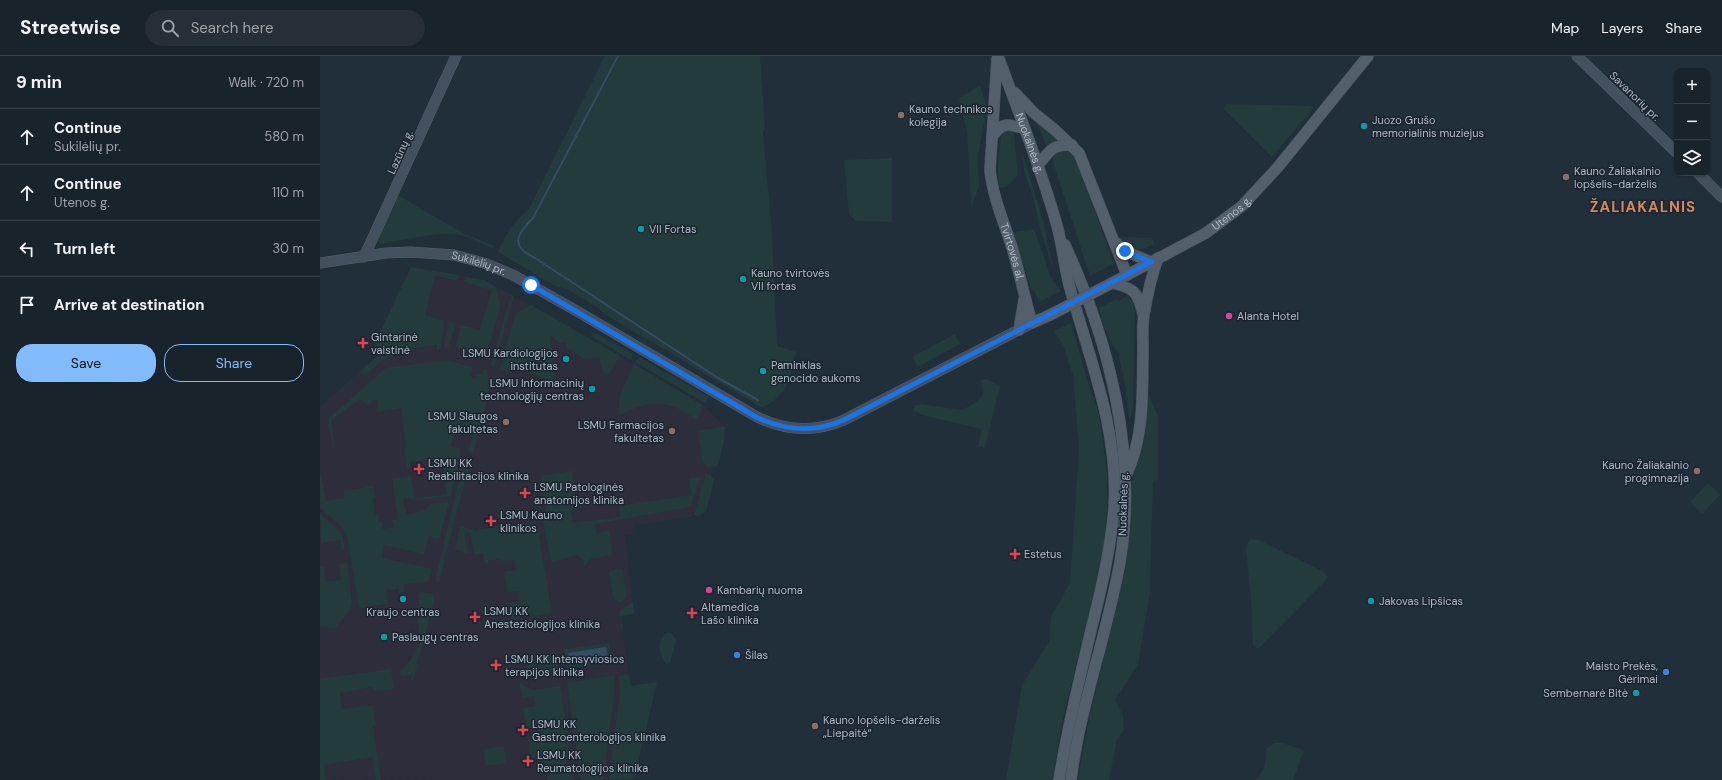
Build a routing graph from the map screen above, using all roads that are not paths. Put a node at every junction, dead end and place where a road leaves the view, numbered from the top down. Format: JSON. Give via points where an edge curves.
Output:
{"nodes":[{"id":1,"x":456,"y":56,"type":"edge"},
{"id":2,"x":997,"y":56,"type":"edge"},
{"id":3,"x":1368,"y":56,"type":"edge"},
{"id":4,"x":1577,"y":56,"type":"edge"},
{"id":5,"x":1009,"y":86,"type":"junction"},
{"id":6,"x":1025,"y":129,"type":"junction"},
{"id":7,"x":992,"y":137,"type":"junction"},
{"id":8,"x":1072,"y":145,"type":"junction"},
{"id":9,"x":1674,"y":150,"type":"edge"},
{"id":10,"x":1038,"y":165,"type":"junction"},
{"id":11,"x":1701,"y":176,"type":"edge"},
{"id":12,"x":1722,"y":197,"type":"edge"},
{"id":13,"x":1059,"y":232,"type":"junction"},
{"id":14,"x":1112,"y":239,"type":"junction"},
{"id":15,"x":364,"y":257,"type":"junction"},
{"id":16,"x":1154,"y":260,"type":"junction"},
{"id":17,"x":320,"y":263,"type":"edge"},
{"id":18,"x":1127,"y":275,"type":"junction"},
{"id":19,"x":1112,"y":283,"type":"junction"},
{"id":20,"x":1024,"y":298,"type":"junction"},
{"id":21,"x":1050,"y":315,"type":"joint"},
{"id":22,"x":1144,"y":316,"type":"junction"},
{"id":23,"x":1032,"y":323,"type":"junction"},
{"id":24,"x":1019,"y":330,"type":"junction"},
{"id":25,"x":1142,"y":407,"type":"junction"},
{"id":26,"x":1121,"y":434,"type":"junction"},
{"id":27,"x":1125,"y":478,"type":"junction"},
{"id":28,"x":1059,"y":780,"type":"edge"},
{"id":29,"x":1071,"y":780,"type":"edge"}],
"edges":[{"from":1,"to":15,"type":"main road","name":"Lazūnų g."},
{"from":2,"to":5,"type":"main road","name":"Nuokalnės g."},
{"from":2,"to":7,"type":"main road","name":"Tvirtovės al."},
{"from":3,"to":16,"type":"main road","name":"Utenos g.","via":[[1249,199],[1206,233]]},
{"from":4,"to":9,"type":"main road","name":"Savanorių pr."},
{"from":5,"to":6,"type":"main road","name":"Nuokalnės g."},
{"from":5,"to":8,"type":"main road"},
{"from":6,"to":7,"type":"main road","via":[[1004,125],[998,128]]},
{"from":6,"to":10,"type":"main road","name":"Nuokalnės g."},
{"from":7,"to":20,"type":"main road","name":"Tvirtovės al.","via":[[992,186]]},
{"from":8,"to":10,"type":"main road","via":[[1054,147]]},
{"from":8,"to":14,"type":"main road","via":[[1079,153]]},
{"from":10,"to":13,"type":"main road","name":"Nuokalnės g."},
{"from":11,"to":12,"type":"main road"},
{"from":13,"to":26,"type":"main road","name":"Nuokalnės g.","via":[[1079,275],[1097,328],[1112,378]]},
{"from":13,"to":28,"type":"main road","name":"Nuokalnės g.","via":[[1067,280],[1107,421],[1113,464],[1114,505],[1112,536],[1104,578],[1068,728]]},
{"from":14,"to":16,"type":"main road","via":[[1125,251]]},
{"from":14,"to":18,"type":"main road"},
{"from":15,"to":17,"type":"main road","name":"Sukilėlių pr."},
{"from":15,"to":24,"type":"main road","name":"Sukilėlių pr.","via":[[400,252],[431,252],[460,256],[491,266],[513,275],[575,310],[756,417],[773,425],[793,429],[816,429],[844,420]]},
{"from":16,"to":18,"type":"main road","name":"Utenos g."},
{"from":16,"to":22,"type":"main road"},
{"from":18,"to":19,"type":"main road","name":"Utenos g."},
{"from":19,"to":21,"type":"main road","name":"Utenos g.","bridge":true},
{"from":19,"to":22,"type":"main road","via":[[1137,294]]},
{"from":20,"to":23,"type":"main road","name":"Tvirtovės al."},
{"from":20,"to":24,"type":"main road","name":"Tvirtovės al."},
{"from":21,"to":23,"type":"main road","name":"Sukilėlių pr."},
{"from":22,"to":25,"type":"main road"},
{"from":23,"to":24,"type":"main road","name":"Sukilėlių pr."},
{"from":25,"to":26,"type":"main road","via":[[1134,429]]},
{"from":25,"to":27,"type":"main road","via":[[1135,457]]},
{"from":26,"to":27,"type":"main road","name":"Nuokalnės g."},
{"from":27,"to":29,"type":"main road","name":"Nuokalnės g.","via":[[1124,532],[1120,562],[1079,734]]}]}
